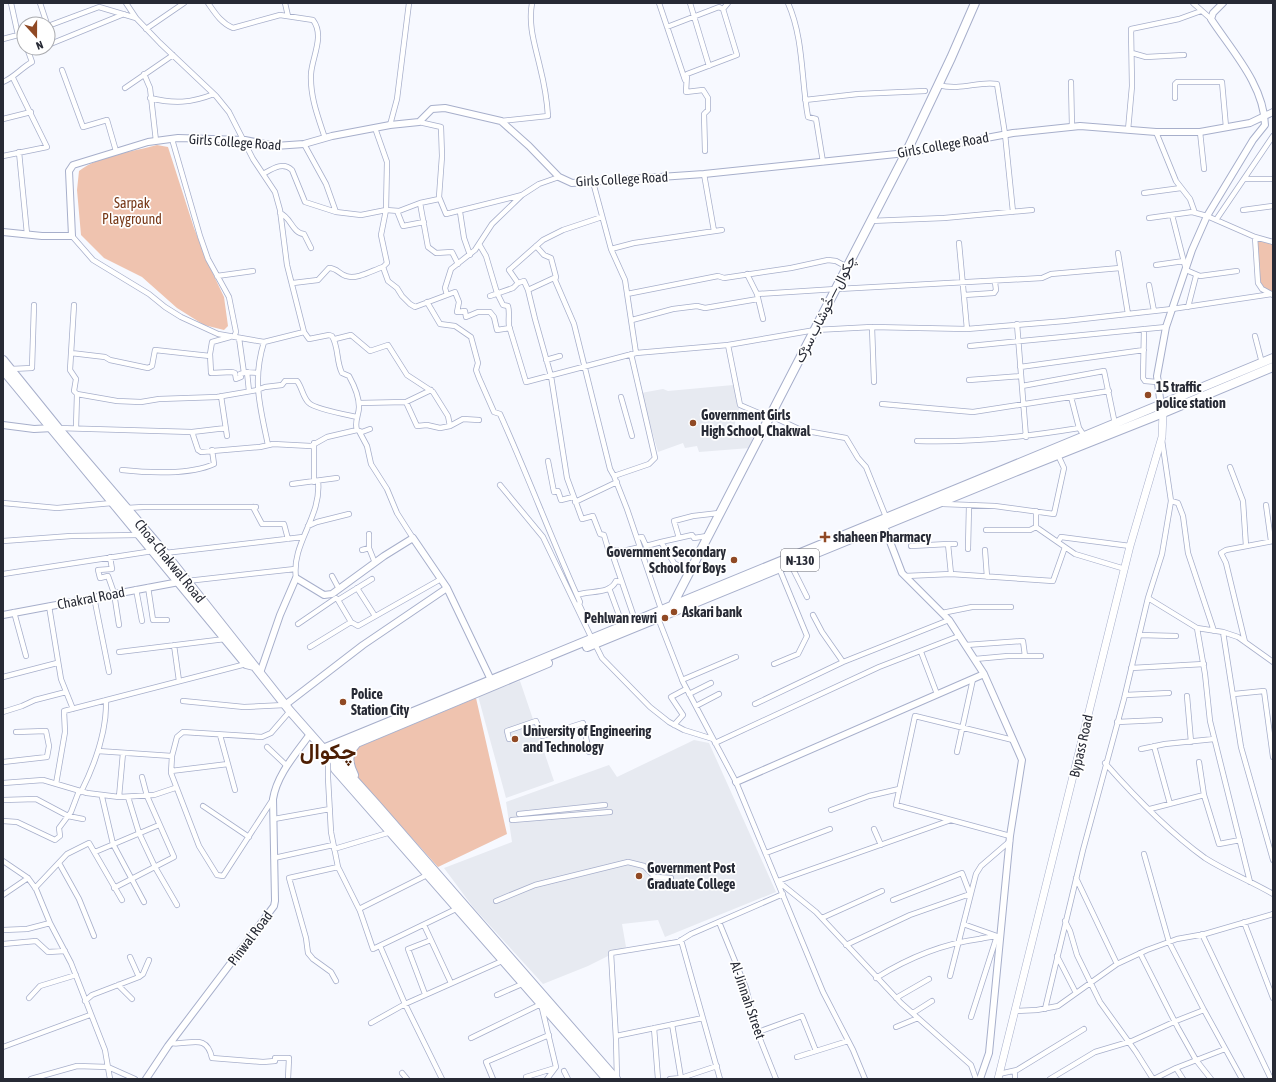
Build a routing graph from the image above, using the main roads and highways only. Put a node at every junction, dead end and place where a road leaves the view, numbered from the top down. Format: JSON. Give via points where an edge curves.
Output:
{"nodes":[{"id":1,"x":975,"y":3,"type":"edge"},
{"id":2,"x":1273,"y":358,"type":"edge"},
{"id":3,"x":3,"y":360,"type":"edge"},
{"id":4,"x":1273,"y":366,"type":"edge"},
{"id":5,"x":7,"y":370,"type":"edge"},
{"id":6,"x":1165,"y":408,"type":"junction"},
{"id":7,"x":1152,"y":414,"type":"junction"},
{"id":8,"x":54,"y":428,"type":"junction"},
{"id":9,"x":182,"y":581,"type":"junction"},
{"id":10,"x":733,"y":583,"type":"junction"},
{"id":11,"x":672,"y":604,"type":"junction"},
{"id":12,"x":669,"y":613,"type":"junction"},
{"id":13,"x":593,"y":641,"type":"junction"},
{"id":14,"x":250,"y":665,"type":"junction"},
{"id":15,"x":492,"y":682,"type":"junction"},
{"id":16,"x":356,"y":743,"type":"junction"},
{"id":17,"x":326,"y":752,"type":"junction"},
{"id":18,"x":335,"y":762,"type":"junction"},
{"id":19,"x":362,"y":788,"type":"junction"},
{"id":20,"x":998,"y":1077,"type":"edge"},
{"id":21,"x":607,"y":1079,"type":"edge"},
{"id":22,"x":617,"y":1079,"type":"edge"}],
"edges":[{"from":1,"to":11,"type":"highway","name":"چکوال—خُوشاب سڑک","via":[[906,153]]},
{"from":2,"to":6,"type":"highway","number":"N-130"},
{"from":3,"to":5,"type":"highway"},
{"from":4,"to":6,"type":"highway","number":"N-130"},
{"from":5,"to":8,"type":"highway"},
{"from":6,"to":7,"type":"highway","number":"N-130"},
{"from":6,"to":20,"type":"main road","name":"Bypass Road","via":[[1162,437],[1130,546]]},
{"from":7,"to":10,"type":"highway","number":"N-130","via":[[790,564]]},
{"from":7,"to":10,"type":"highway","number":"N-130","via":[[1115,424],[886,517]]},
{"from":8,"to":9,"type":"highway","via":[[112,503]]},
{"from":8,"to":9,"type":"highway","name":"Choa-Chakwal Road","via":[[165,553]]},
{"from":9,"to":14,"type":"highway","via":[[225,639]]},
{"from":9,"to":14,"type":"highway","name":"Choa-Chakwal Road","via":[[252,661]]},
{"from":10,"to":11,"type":"highway","number":"N-130"},
{"from":10,"to":12,"type":"highway","number":"N-130"},
{"from":11,"to":12,"type":"highway","name":"چکوال—خُوشاب سڑک"},
{"from":11,"to":13,"type":"highway","number":"N-130"},
{"from":12,"to":13,"type":"highway","number":"N-130"},
{"from":13,"to":15,"type":"highway","number":"N-130"},
{"from":14,"to":17,"type":"highway","name":"Choa-Chakwal Road"},
{"from":15,"to":16,"type":"highway","number":"N-130"},
{"from":15,"to":17,"type":"highway","number":"N-130"},
{"from":16,"to":17,"type":"highway","number":"N-130"},
{"from":16,"to":19,"type":"highway","via":[[350,753],[349,762]]},
{"from":17,"to":18,"type":"highway","name":"Choa-Chakwal Road"},
{"from":18,"to":19,"type":"highway","via":[[340,764]]},
{"from":18,"to":21,"type":"highway","via":[[335,769]]},
{"from":19,"to":22,"type":"highway"}]}
